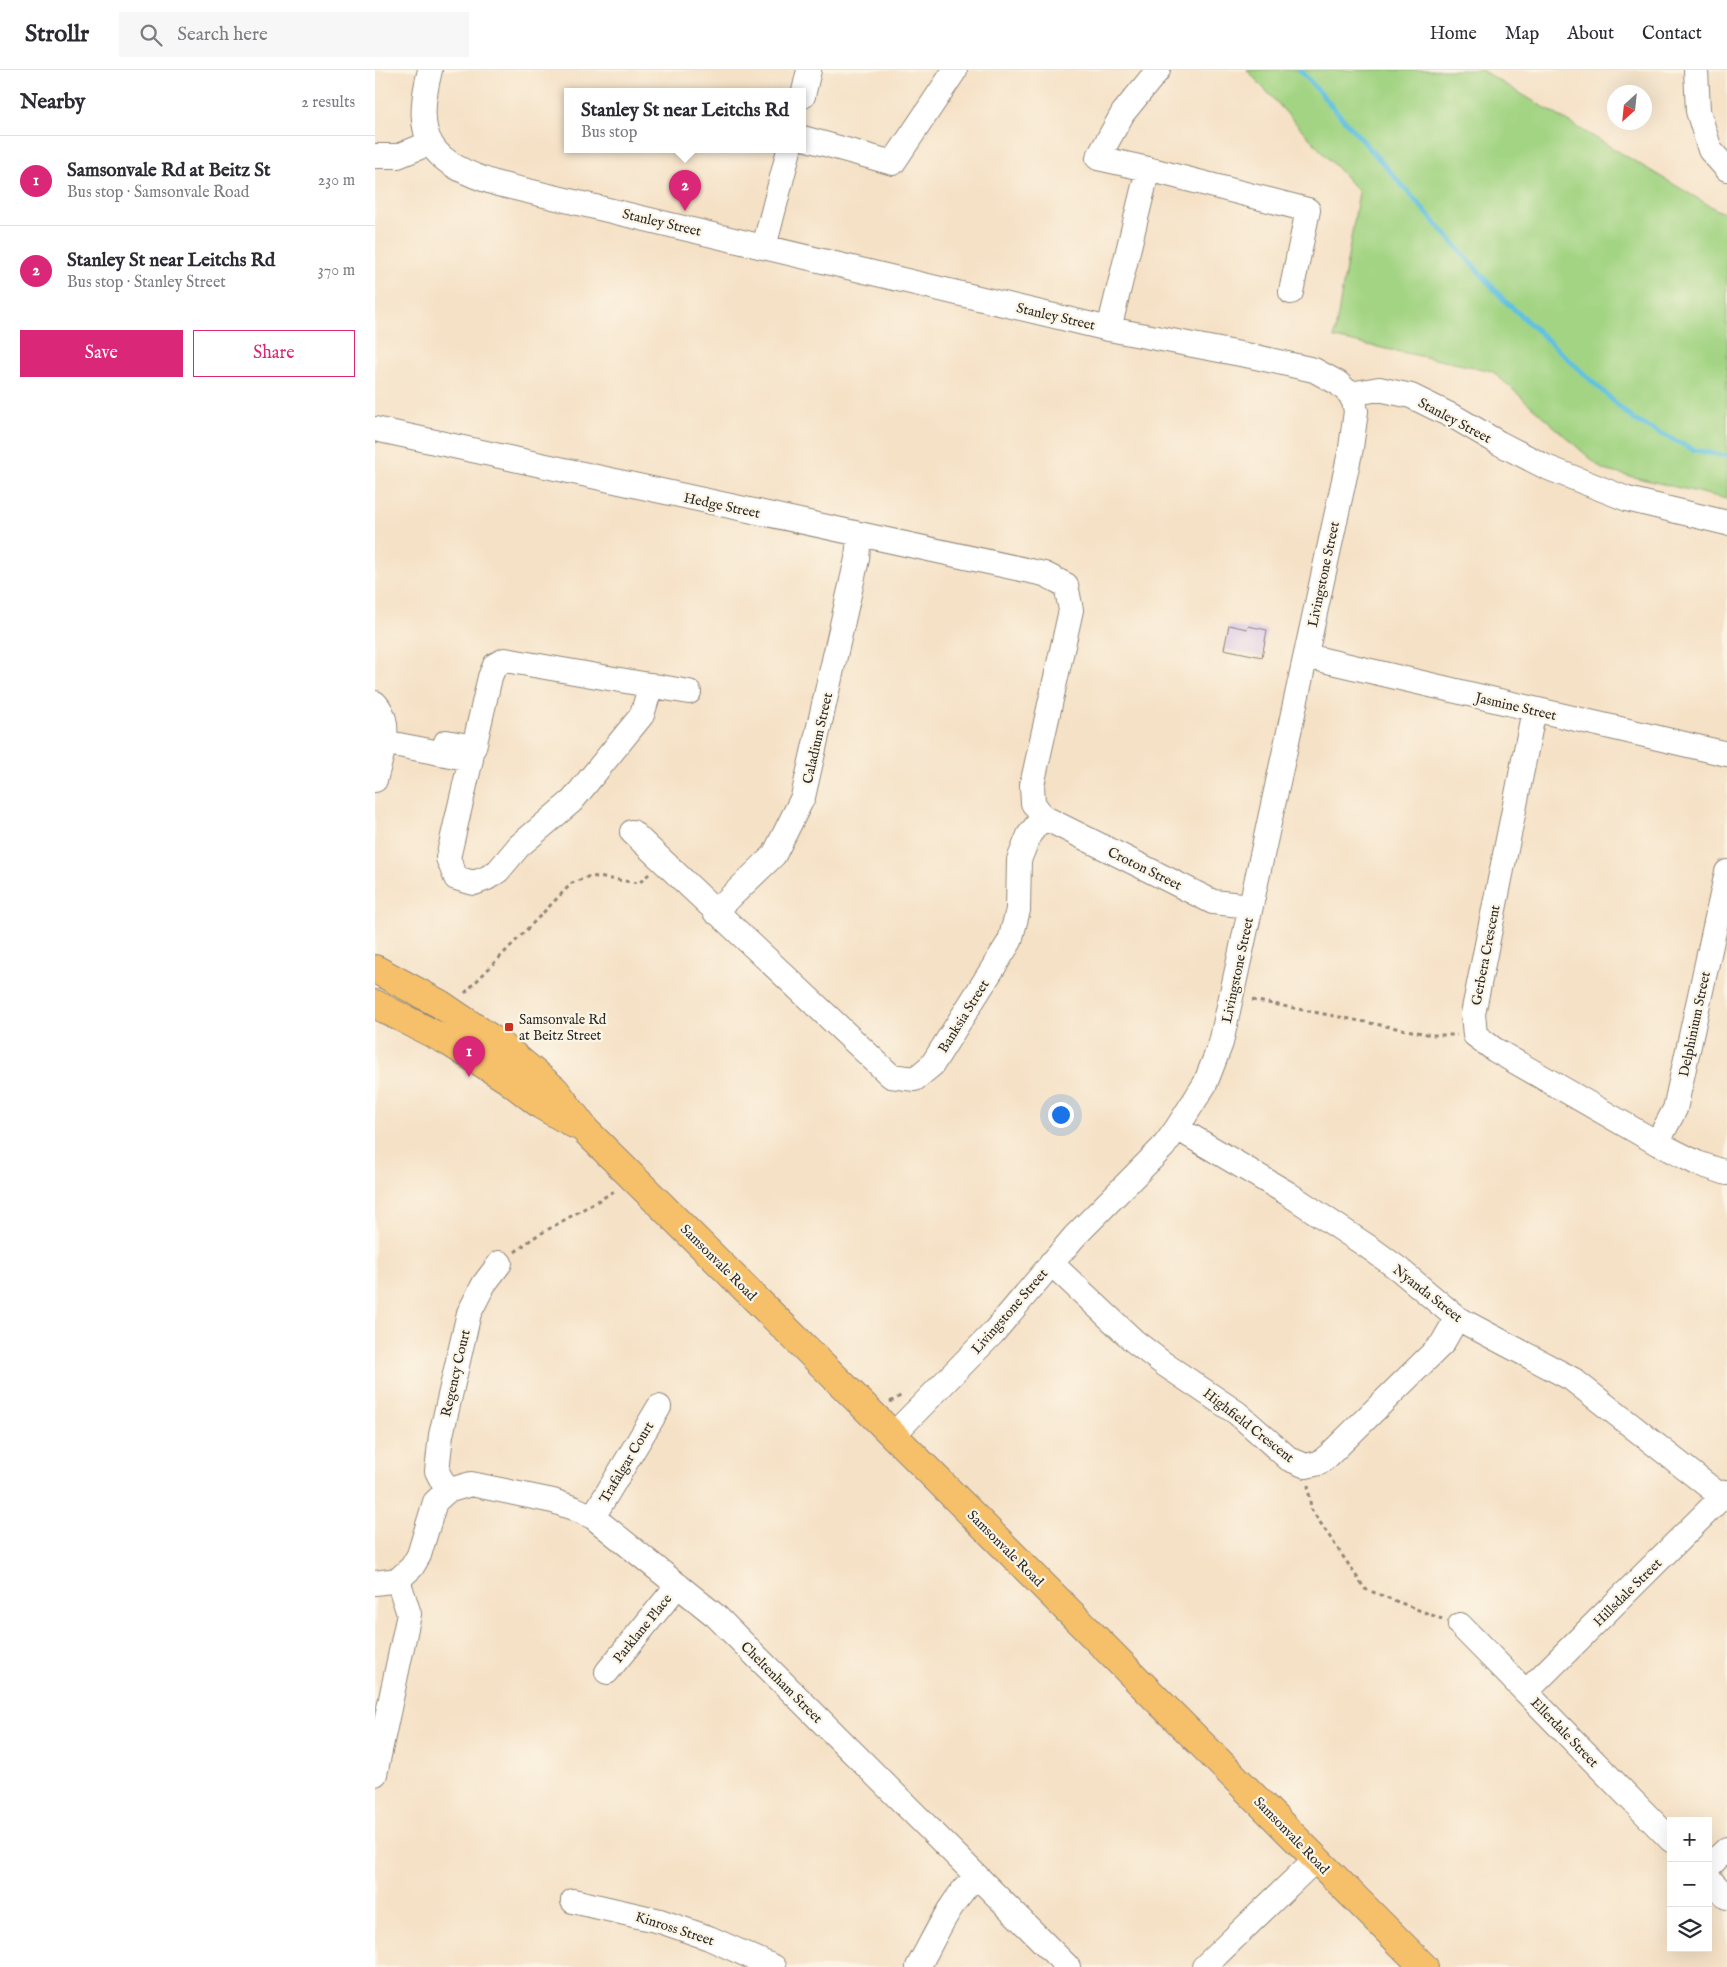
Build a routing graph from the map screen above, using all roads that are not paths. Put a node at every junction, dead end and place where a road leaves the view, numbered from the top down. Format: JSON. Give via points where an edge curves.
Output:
{"nodes":[{"id":1,"x":429,"y":70,"type":"edge"},
{"id":2,"x":809,"y":70,"type":"edge"},
{"id":3,"x":955,"y":70,"type":"edge"},
{"id":4,"x":1158,"y":70,"type":"edge"},
{"id":5,"x":1696,"y":70,"type":"edge"},
{"id":6,"x":805,"y":88,"type":"edge"},
{"id":7,"x":806,"y":139,"type":"edge"},
{"id":8,"x":430,"y":143,"type":"junction"},
{"id":9,"x":788,"y":153,"type":"edge"},
{"id":10,"x":375,"y":156,"type":"edge"},
{"id":11,"x":1148,"y":169,"type":"junction"},
{"id":12,"x":1727,"y":169,"type":"edge"},
{"id":13,"x":764,"y":247,"type":"junction"},
{"id":14,"x":1291,"y":292,"type":"dead end"},
{"id":15,"x":1109,"y":329,"type":"junction"},
{"id":16,"x":1350,"y":394,"type":"junction"},
{"id":17,"x":375,"y":429,"type":"edge"},
{"id":18,"x":1727,"y":523,"type":"edge"},
{"id":19,"x":859,"y":535,"type":"junction"},
{"id":20,"x":1306,"y":656,"type":"junction"},
{"id":21,"x":651,"y":685,"type":"junction"},
{"id":22,"x":689,"y":692,"type":"dead end"},
{"id":23,"x":375,"y":702,"type":"edge"},
{"id":24,"x":1534,"y":710,"type":"junction"},
{"id":25,"x":385,"y":736,"type":"junction"},
{"id":26,"x":1727,"y":754,"type":"edge"},
{"id":27,"x":375,"y":780,"type":"edge"},
{"id":28,"x":1043,"y":818,"type":"junction"},
{"id":29,"x":632,"y":832,"type":"dead end"},
{"id":30,"x":1727,"y":872,"type":"edge"},
{"id":31,"x":1251,"y":906,"type":"junction"},
{"id":32,"x":715,"y":912,"type":"junction"},
{"id":33,"x":375,"y":968,"type":"edge"},
{"id":34,"x":375,"y":1004,"type":"edge"},
{"id":35,"x":1177,"y":1128,"type":"junction"},
{"id":36,"x":586,"y":1131,"type":"junction"},
{"id":37,"x":1657,"y":1143,"type":"junction"},
{"id":38,"x":1727,"y":1173,"type":"edge"},
{"id":39,"x":500,"y":1263,"type":"road end"},
{"id":40,"x":1051,"y":1263,"type":"junction"},
{"id":41,"x":1457,"y":1318,"type":"junction"},
{"id":42,"x":659,"y":1407,"type":"dead end"},
{"id":43,"x":893,"y":1435,"type":"junction"},
{"id":44,"x":447,"y":1491,"type":"junction"},
{"id":45,"x":1725,"y":1495,"type":"edge"},
{"id":46,"x":593,"y":1517,"type":"junction"},
{"id":47,"x":386,"y":1581,"type":"edge"},
{"id":48,"x":678,"y":1584,"type":"junction"},
{"id":49,"x":1460,"y":1624,"type":"road end"},
{"id":50,"x":607,"y":1672,"type":"dead end"},
{"id":51,"x":1526,"y":1692,"type":"junction"},
{"id":52,"x":375,"y":1774,"type":"edge"},
{"id":53,"x":1667,"y":1836,"type":"edge"},
{"id":54,"x":1727,"y":1849,"type":"edge"},
{"id":55,"x":1316,"y":1859,"type":"junction"},
{"id":56,"x":1712,"y":1863,"type":"edge"},
{"id":57,"x":976,"y":1877,"type":"junction"},
{"id":58,"x":1712,"y":1882,"type":"edge"},
{"id":59,"x":1727,"y":1897,"type":"edge"},
{"id":60,"x":573,"y":1901,"type":"dead end"},
{"id":61,"x":774,"y":1967,"type":"edge"},
{"id":62,"x":918,"y":1967,"type":"edge"},
{"id":63,"x":1068,"y":1967,"type":"edge"},
{"id":64,"x":1204,"y":1967,"type":"edge"},
{"id":65,"x":1424,"y":1967,"type":"edge"}],
"edges":[{"from":1,"to":8,"type":"street","via":[[423,114]]},
{"from":2,"to":6,"type":"street"},
{"from":3,"to":7,"type":"street","via":[[893,163]]},
{"from":4,"to":11,"type":"street","via":[[1123,112],[1098,158]]},
{"from":5,"to":12,"type":"street","via":[[1698,111],[1711,150]]},
{"from":8,"to":10,"type":"street","via":[[398,156]]},
{"from":8,"to":13,"type":"street","name":"Stanley Street","via":[[453,166],[498,184]]},
{"from":9,"to":13,"type":"street"},
{"from":11,"to":14,"type":"street","via":[[1308,210]]},
{"from":11,"to":15,"type":"street"},
{"from":13,"to":15,"type":"street","name":"Stanley Street"},
{"from":15,"to":16,"type":"street","name":"Stanley Street","via":[[1314,370]]},
{"from":16,"to":18,"type":"street","name":"Stanley Street","via":[[1379,389],[1411,396],[1546,467],[1627,499]]},
{"from":16,"to":20,"type":"street","name":"Livingstone Street","via":[[1356,411],[1355,424]]},
{"from":17,"to":19,"type":"street","name":"Hedge Street"},
{"from":19,"to":28,"type":"street","name":"Hedge Street","via":[[1044,574],[1066,585],[1071,610],[1032,785],[1033,803]]},
{"from":19,"to":32,"type":"street","name":"Caladium Street","via":[[857,558],[803,797],[774,855]]},
{"from":20,"to":24,"type":"street","name":"Jasmine Street"},
{"from":20,"to":31,"type":"street","name":"Livingstone Street"},
{"from":21,"to":22,"type":"street"},
{"from":21,"to":25,"type":"street","via":[[505,660],[495,665],[490,677],[474,747]]},
{"from":21,"to":25,"type":"street","via":[[642,715],[572,801],[519,846],[498,871],[474,882],[456,878],[448,858],[471,758]]},
{"from":23,"to":25,"type":"street","via":[[382,710]]},
{"from":24,"to":26,"type":"street","name":"Jasmine Street"},
{"from":24,"to":37,"type":"street","name":"Gerbera Crescent","via":[[1473,1014],[1475,1035],[1495,1050]]},
{"from":25,"to":27,"type":"street"},
{"from":28,"to":31,"type":"street","name":"Croton Street","via":[[1213,902]]},
{"from":28,"to":32,"type":"street","name":"Banksia Street","via":[[1029,835],[1019,860],[1019,910],[1010,940],[932,1065],[915,1079],[891,1076]]},
{"from":29,"to":32,"type":"street","name":"Banksia Street"},
{"from":30,"to":37,"type":"street","name":"Delphinium Street","via":[[1675,1109]]},
{"from":31,"to":35,"type":"street","name":"Livingstone Street","via":[[1221,1043],[1205,1084]]},
{"from":33,"to":36,"type":"main road","name":"Samsonvale Road","via":[[440,1004],[502,1046],[555,1090]]},
{"from":34,"to":36,"type":"main road","name":"Samsonvale Road","via":[[449,1042],[541,1105]]},
{"from":35,"to":40,"type":"street","name":"Livingstone Street","via":[[1164,1146]]},
{"from":35,"to":41,"type":"street","name":"Nyanda Street","via":[[1287,1193],[1370,1248]]},
{"from":36,"to":43,"type":"main road","name":"Samsonvale Road"},
{"from":37,"to":38,"type":"street","via":[[1697,1163]]},
{"from":39,"to":44,"type":"street","name":"Regency Court","via":[[484,1284],[466,1322],[441,1435],[437,1471]]},
{"from":40,"to":41,"type":"street","name":"Highfield Crescent","via":[[1134,1341],[1237,1413],[1289,1459],[1306,1466],[1319,1463],[1328,1456],[1442,1344]]},
{"from":40,"to":43,"type":"street","name":"Livingstone Street","via":[[993,1333]]},
{"from":41,"to":45,"type":"street","name":"Nyanda Street","via":[[1572,1379]]},
{"from":42,"to":46,"type":"street","name":"Trafalgar Court"},
{"from":43,"to":55,"type":"main road","name":"Samsonvale Road"},
{"from":44,"to":46,"type":"street","name":"Cheltenham Street","via":[[471,1484],[553,1501]]},
{"from":44,"to":47,"type":"street","via":[[435,1502],[419,1555],[412,1567]]},
{"from":45,"to":51,"type":"street","name":"Hillsdale Street"},
{"from":46,"to":48,"type":"street","name":"Cheltenham Street"},
{"from":47,"to":52,"type":"street","via":[[409,1614]]},
{"from":48,"to":50,"type":"street","name":"Parklane Place"},
{"from":48,"to":57,"type":"street","name":"Cheltenham Street","via":[[715,1616]]},
{"from":49,"to":51,"type":"street","name":"Ellerdale Street"},
{"from":51,"to":53,"type":"street","name":"Ellerdale Street"},
{"from":54,"to":56,"type":"street"},
{"from":55,"to":64,"type":"street"},
{"from":55,"to":65,"type":"main road","name":"Samsonvale Road"},
{"from":57,"to":62,"type":"street","via":[[947,1914]]},
{"from":57,"to":63,"type":"street","name":"Cheltenham Street"},
{"from":58,"to":59,"type":"street"},
{"from":60,"to":61,"type":"street","name":"Kinross Street","via":[[661,1921]]}]}
